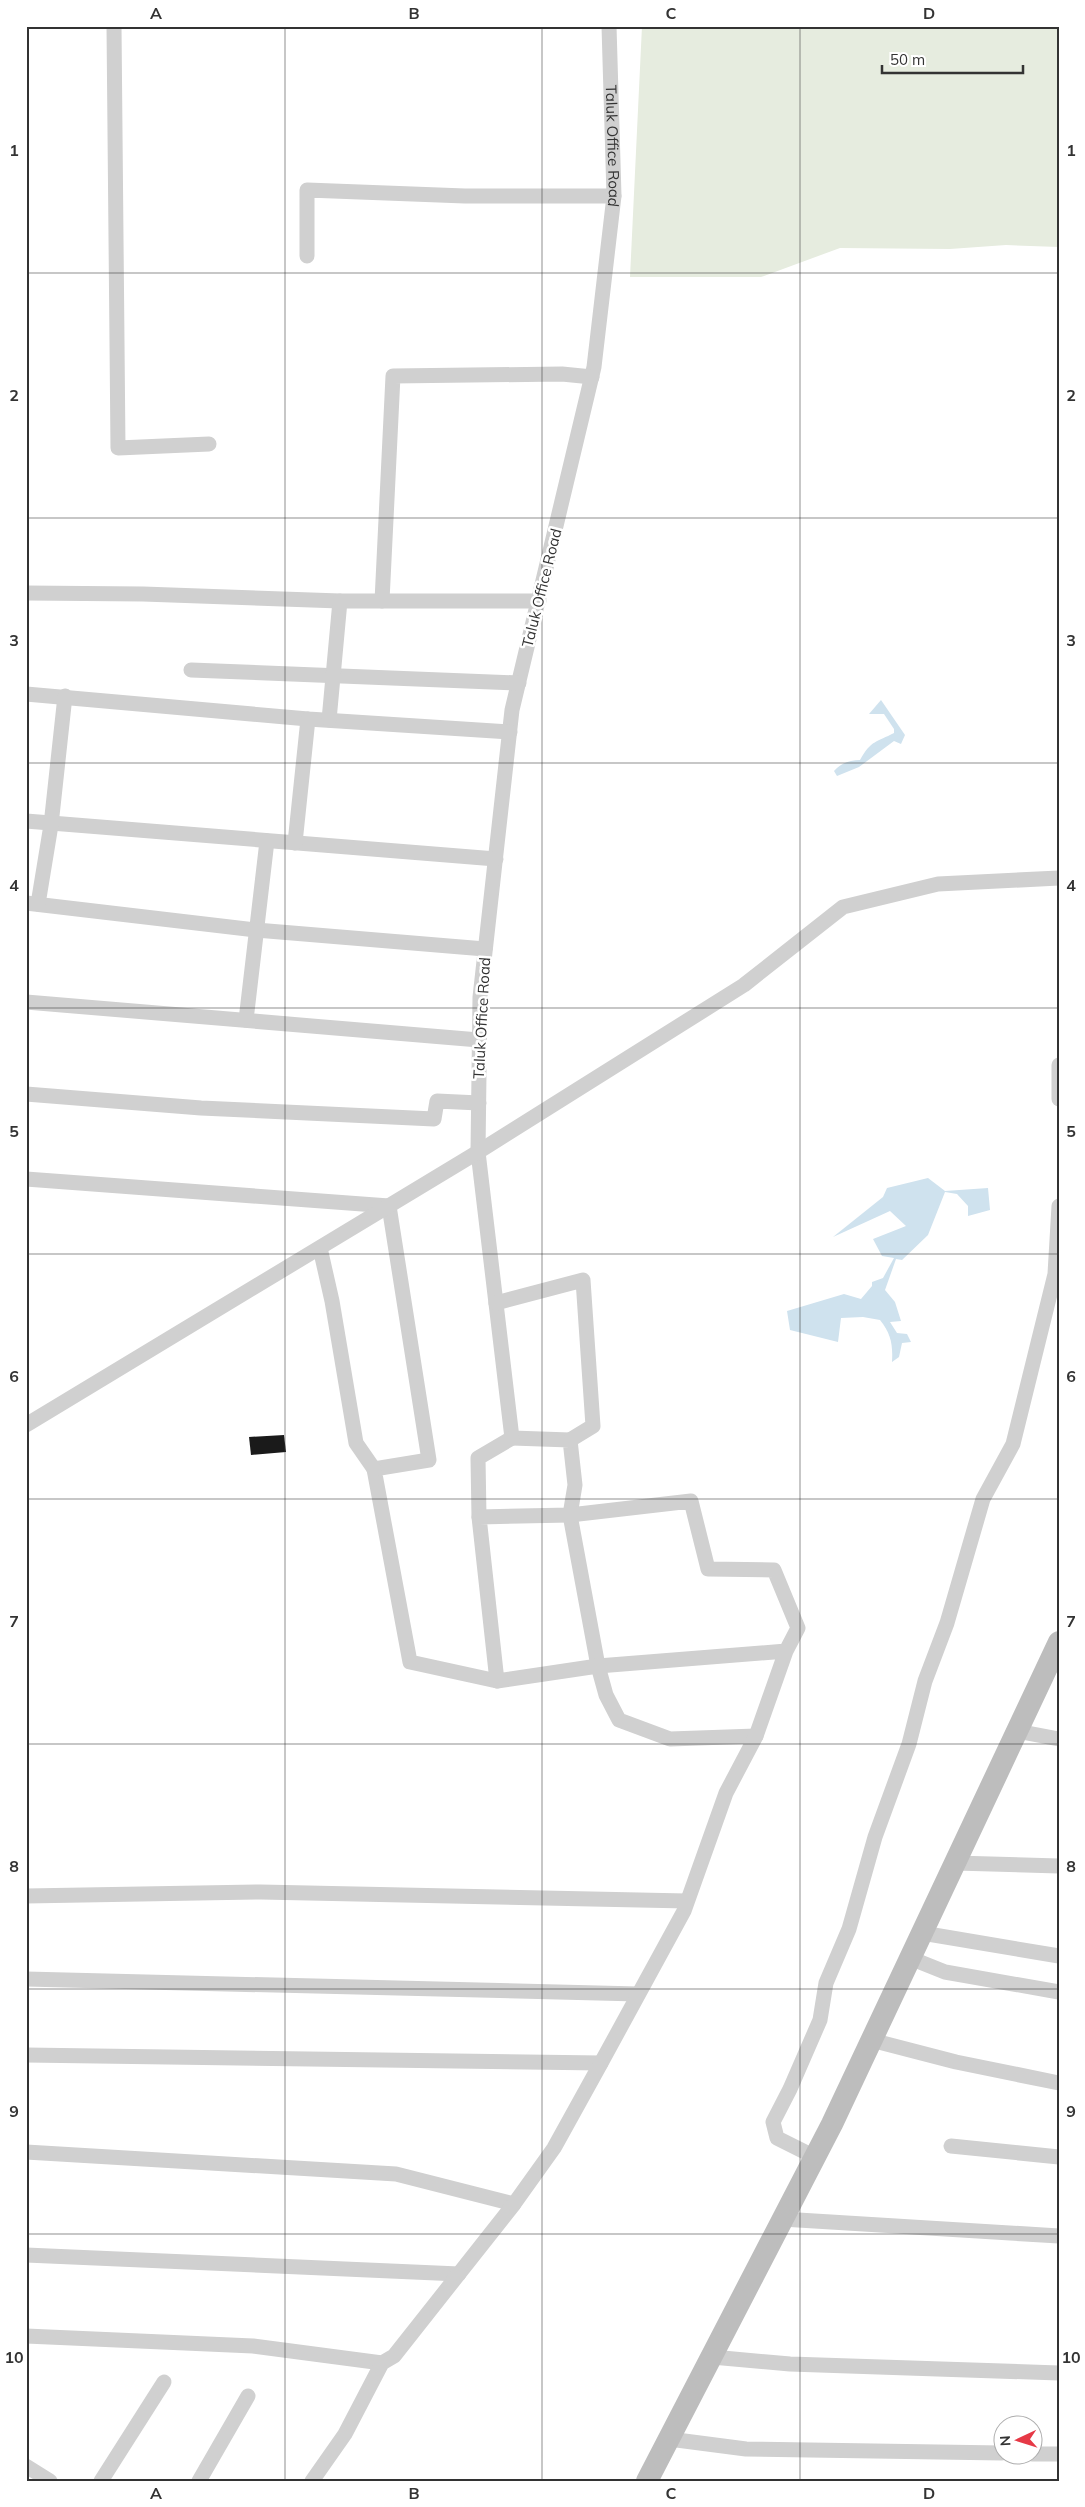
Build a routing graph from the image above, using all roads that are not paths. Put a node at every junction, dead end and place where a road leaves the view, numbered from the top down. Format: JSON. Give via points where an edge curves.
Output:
{"nodes":[{"id":1,"x":114,"y":26,"type":"edge"},
{"id":2,"x":609,"y":26,"type":"edge"},
{"id":3,"x":614,"y":196,"type":"junction"},
{"id":4,"x":307,"y":256,"type":"dead end"},
{"id":5,"x":592,"y":377,"type":"junction"},
{"id":6,"x":209,"y":444,"type":"dead end"},
{"id":7,"x":26,"y":593,"type":"edge"},
{"id":8,"x":340,"y":601,"type":"junction"},
{"id":9,"x":382,"y":601,"type":"junction"},
{"id":10,"x":538,"y":601,"type":"junction"},
{"id":11,"x":190,"y":670,"type":"dead end"},
{"id":12,"x":333,"y":676,"type":"junction"},
{"id":13,"x":519,"y":684,"type":"junction"},
{"id":14,"x":26,"y":694,"type":"edge"},
{"id":15,"x":65,"y":696,"type":"junction"},
{"id":16,"x":308,"y":719,"type":"junction"},
{"id":17,"x":329,"y":720,"type":"junction"},
{"id":18,"x":510,"y":732,"type":"junction"},
{"id":19,"x":26,"y":821,"type":"edge"},
{"id":20,"x":51,"y":825,"type":"junction"},
{"id":21,"x":267,"y":841,"type":"junction"},
{"id":22,"x":295,"y":843,"type":"junction"},
{"id":23,"x":496,"y":859,"type":"junction"},
{"id":24,"x":1059,"y":878,"type":"edge"},
{"id":25,"x":32,"y":904,"type":"edge"},
{"id":26,"x":256,"y":930,"type":"junction"},
{"id":27,"x":485,"y":949,"type":"junction"},
{"id":28,"x":26,"y":1002,"type":"edge"},
{"id":29,"x":246,"y":1020,"type":"junction"},
{"id":30,"x":480,"y":1040,"type":"junction"},
{"id":31,"x":1058,"y":1070,"type":"edge"},
{"id":32,"x":26,"y":1094,"type":"edge"},
{"id":33,"x":1059,"y":1099,"type":"edge"},
{"id":34,"x":478,"y":1103,"type":"junction"},
{"id":35,"x":478,"y":1152,"type":"junction"},
{"id":36,"x":26,"y":1179,"type":"edge"},
{"id":37,"x":389,"y":1206,"type":"junction"},
{"id":38,"x":1059,"y":1206,"type":"edge"},
{"id":39,"x":320,"y":1248,"type":"junction"},
{"id":40,"x":496,"y":1303,"type":"junction"},
{"id":41,"x":26,"y":1425,"type":"edge"},
{"id":42,"x":512,"y":1438,"type":"junction"},
{"id":43,"x":570,"y":1440,"type":"junction"},
{"id":44,"x":374,"y":1470,"type":"junction"},
{"id":45,"x":570,"y":1515,"type":"junction"},
{"id":46,"x":479,"y":1517,"type":"junction"},
{"id":47,"x":1059,"y":1642,"type":"edge"},
{"id":48,"x":786,"y":1651,"type":"junction"},
{"id":49,"x":598,"y":1666,"type":"junction"},
{"id":50,"x":497,"y":1681,"type":"junction"},
{"id":51,"x":1017,"y":1730,"type":"junction"},
{"id":52,"x":756,"y":1736,"type":"junction"},
{"id":53,"x":1059,"y":1739,"type":"edge"},
{"id":54,"x":954,"y":1863,"type":"junction"},
{"id":55,"x":1059,"y":1866,"type":"edge"},
{"id":56,"x":26,"y":1896,"type":"edge"},
{"id":57,"x":687,"y":1901,"type":"junction"},
{"id":58,"x":922,"y":1933,"type":"junction"},
{"id":59,"x":1059,"y":1956,"type":"edge"},
{"id":60,"x":910,"y":1958,"type":"junction"},
{"id":61,"x":26,"y":1979,"type":"edge"},
{"id":62,"x":1059,"y":1992,"type":"edge"},
{"id":63,"x":638,"y":1994,"type":"junction"},
{"id":64,"x":872,"y":2040,"type":"junction"},
{"id":65,"x":26,"y":2055,"type":"edge"},
{"id":66,"x":601,"y":2063,"type":"junction"},
{"id":67,"x":1059,"y":2083,"type":"edge"},
{"id":68,"x":951,"y":2146,"type":"dead end"},
{"id":69,"x":26,"y":2152,"type":"edge"},
{"id":70,"x":815,"y":2157,"type":"junction"},
{"id":71,"x":1059,"y":2157,"type":"edge"},
{"id":72,"x":514,"y":2204,"type":"junction"},
{"id":73,"x":782,"y":2219,"type":"junction"},
{"id":74,"x":1059,"y":2236,"type":"edge"},
{"id":75,"x":26,"y":2255,"type":"edge"},
{"id":76,"x":459,"y":2274,"type":"junction"},
{"id":77,"x":26,"y":2336,"type":"edge"},
{"id":78,"x":712,"y":2357,"type":"junction"},
{"id":79,"x":382,"y":2363,"type":"junction"},
{"id":80,"x":1059,"y":2373,"type":"edge"},
{"id":81,"x":164,"y":2382,"type":"dead end"},
{"id":82,"x":248,"y":2396,"type":"dead end"},
{"id":83,"x":669,"y":2439,"type":"junction"},
{"id":84,"x":992,"y":2453,"type":"edge"},
{"id":85,"x":1042,"y":2454,"type":"edge"},
{"id":86,"x":1059,"y":2454,"type":"edge"},
{"id":87,"x":26,"y":2466,"type":"edge"},
{"id":88,"x":50,"y":2481,"type":"edge"},
{"id":89,"x":101,"y":2481,"type":"edge"},
{"id":90,"x":199,"y":2481,"type":"edge"},
{"id":91,"x":312,"y":2481,"type":"edge"},
{"id":92,"x":648,"y":2481,"type":"edge"}],
"edges":[{"from":1,"to":6,"type":"street","via":[[118,448]]},
{"from":2,"to":3,"type":"street","name":"Taluk Office Road"},
{"from":3,"to":4,"type":"street","via":[[465,196],[307,190]]},
{"from":3,"to":5,"type":"street","name":"Taluk Office Road"},
{"from":5,"to":9,"type":"street","via":[[562,374],[393,376]]},
{"from":5,"to":10,"type":"street","name":"Taluk Office Road"},
{"from":7,"to":8,"type":"street"},
{"from":8,"to":9,"type":"street"},
{"from":8,"to":12,"type":"street"},
{"from":9,"to":10,"type":"street"},
{"from":10,"to":13,"type":"street","name":"Taluk Office Road"},
{"from":11,"to":12,"type":"street"},
{"from":12,"to":13,"type":"street"},
{"from":12,"to":17,"type":"street"},
{"from":13,"to":18,"type":"street","name":"Taluk Office Road"},
{"from":14,"to":15,"type":"street"},
{"from":15,"to":16,"type":"street"},
{"from":15,"to":20,"type":"street"},
{"from":16,"to":17,"type":"street"},
{"from":16,"to":22,"type":"street"},
{"from":17,"to":18,"type":"street"},
{"from":18,"to":23,"type":"street","name":"Taluk Office Road"},
{"from":19,"to":20,"type":"street"},
{"from":20,"to":21,"type":"street"},
{"from":20,"to":25,"type":"street"},
{"from":21,"to":22,"type":"street"},
{"from":21,"to":26,"type":"street"},
{"from":22,"to":23,"type":"street"},
{"from":23,"to":27,"type":"street","name":"Taluk Office Road"},
{"from":24,"to":35,"type":"street","via":[[938,884],[843,907],[744,985]]},
{"from":25,"to":26,"type":"street"},
{"from":26,"to":27,"type":"street"},
{"from":26,"to":29,"type":"street"},
{"from":27,"to":30,"type":"street","name":"Taluk Office Road"},
{"from":28,"to":29,"type":"street"},
{"from":29,"to":30,"type":"street"},
{"from":30,"to":34,"type":"street","name":"Taluk Office Road"},
{"from":31,"to":33,"type":"street"},
{"from":32,"to":34,"type":"street","via":[[201,1108],[434,1119],[437,1101]]},
{"from":34,"to":35,"type":"street","name":"Taluk Office Road"},
{"from":35,"to":37,"type":"street"},
{"from":35,"to":40,"type":"street","name":"Taluk Office Road"},
{"from":36,"to":37,"type":"street"},
{"from":37,"to":39,"type":"street"},
{"from":37,"to":44,"type":"street","via":[[429,1460]]},
{"from":38,"to":70,"type":"street","via":[[1055,1274],[1013,1444],[983,1499],[950,1613],[925,1681],[909,1744],[875,1837],[849,1929],[826,1983],[820,2020],[773,2122],[777,2138]]},
{"from":39,"to":41,"type":"street"},
{"from":39,"to":44,"type":"street","via":[[356,1442]]},
{"from":40,"to":42,"type":"street","name":"Taluk Office Road"},
{"from":40,"to":43,"type":"street","via":[[583,1280],[593,1426]]},
{"from":42,"to":43,"type":"street"},
{"from":42,"to":46,"type":"street","via":[[478,1458]]},
{"from":43,"to":45,"type":"street","via":[[575,1485]]},
{"from":44,"to":50,"type":"street","via":[[410,1662]]},
{"from":45,"to":46,"type":"street"},
{"from":45,"to":48,"type":"street","via":[[691,1501],[708,1569],[774,1570],[798,1628]]},
{"from":45,"to":49,"type":"street"},
{"from":46,"to":50,"type":"street"},
{"from":47,"to":51,"type":"main road"},
{"from":48,"to":49,"type":"street"},
{"from":48,"to":52,"type":"street"},
{"from":49,"to":50,"type":"street"},
{"from":49,"to":52,"type":"street","via":[[606,1695],[619,1720],[670,1740]]},
{"from":51,"to":53,"type":"street"},
{"from":51,"to":54,"type":"main road"},
{"from":52,"to":57,"type":"street","via":[[726,1793]]},
{"from":54,"to":55,"type":"street"},
{"from":54,"to":58,"type":"main road"},
{"from":56,"to":57,"type":"street","via":[[261,1892]]},
{"from":57,"to":63,"type":"street"},
{"from":58,"to":59,"type":"street"},
{"from":58,"to":60,"type":"main road"},
{"from":60,"to":62,"type":"street","via":[[945,1972]]},
{"from":60,"to":64,"type":"main road"},
{"from":61,"to":63,"type":"street"},
{"from":63,"to":66,"type":"street"},
{"from":64,"to":67,"type":"street","via":[[956,2062]]},
{"from":64,"to":70,"type":"main road"},
{"from":65,"to":66,"type":"street"},
{"from":66,"to":72,"type":"street","via":[[554,2148]]},
{"from":68,"to":71,"type":"street"},
{"from":69,"to":72,"type":"street","via":[[396,2174]]},
{"from":70,"to":73,"type":"main road"},
{"from":72,"to":76,"type":"street"},
{"from":73,"to":74,"type":"street"},
{"from":73,"to":78,"type":"main road"},
{"from":75,"to":76,"type":"street"},
{"from":76,"to":79,"type":"street","via":[[394,2356]]},
{"from":77,"to":79,"type":"street","via":[[253,2346]]},
{"from":78,"to":80,"type":"street","via":[[790,2364]]},
{"from":78,"to":83,"type":"main road"},
{"from":79,"to":91,"type":"street","via":[[345,2434]]},
{"from":81,"to":89,"type":"street"},
{"from":82,"to":90,"type":"street"},
{"from":83,"to":84,"type":"street","via":[[746,2450]]},
{"from":83,"to":92,"type":"main road"},
{"from":85,"to":86,"type":"street"},
{"from":87,"to":88,"type":"street"}]}
